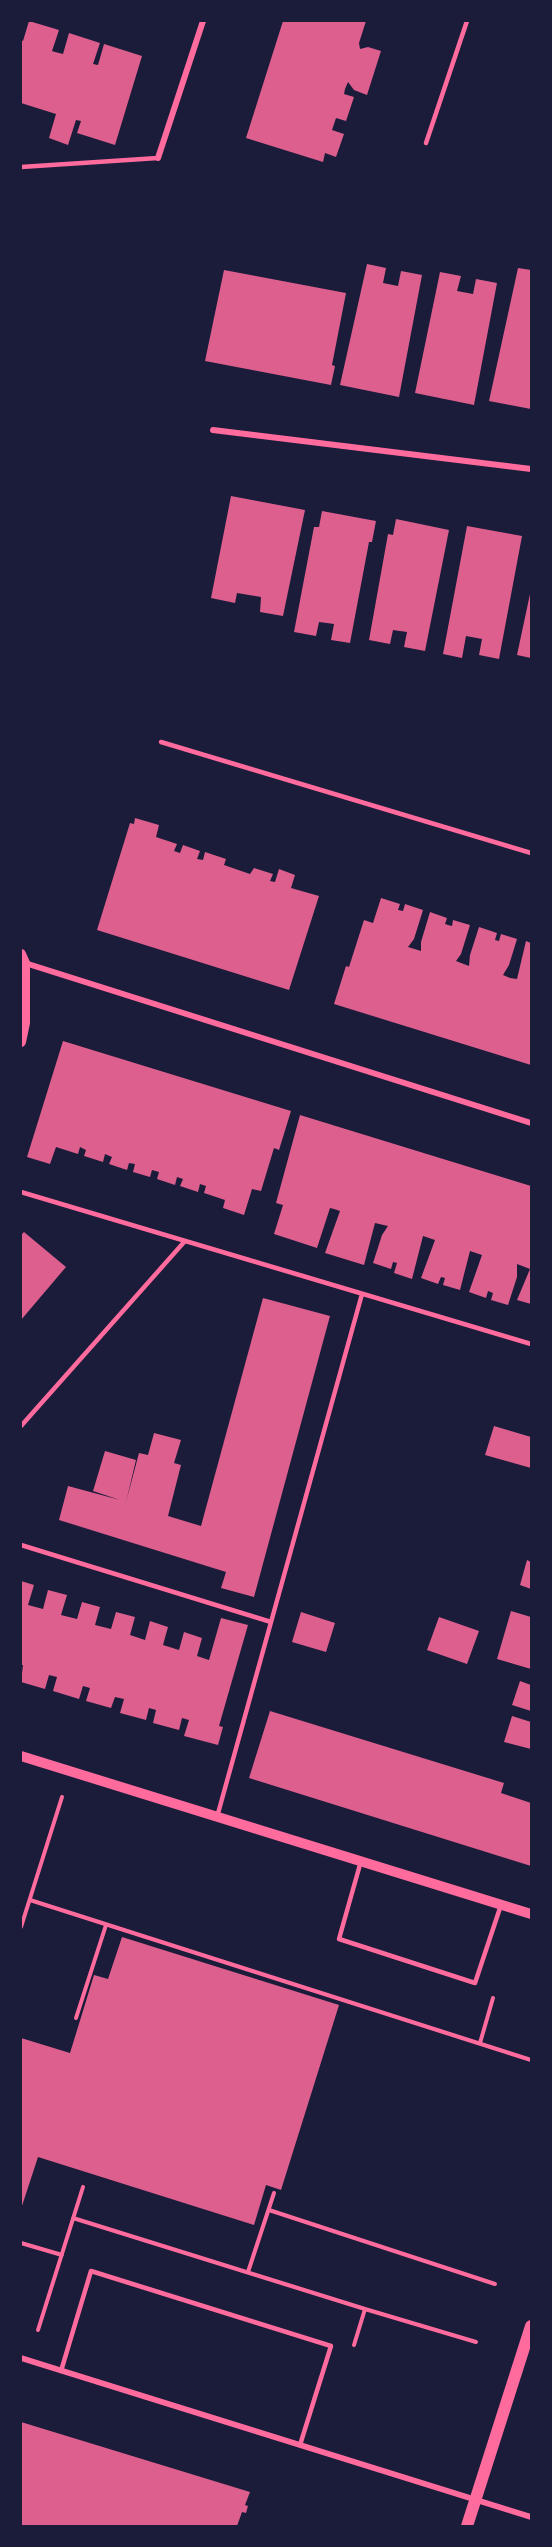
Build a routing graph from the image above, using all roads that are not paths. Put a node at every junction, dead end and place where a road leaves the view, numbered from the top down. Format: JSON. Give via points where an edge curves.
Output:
{"nodes":[{"id":1,"x":201,"y":21,"type":"edge"},
{"id":2,"x":467,"y":21,"type":"edge"},
{"id":3,"x":426,"y":143,"type":"dead end"},
{"id":4,"x":158,"y":158,"type":"joint"},
{"id":5,"x":21,"y":167,"type":"edge"},
{"id":6,"x":213,"y":430,"type":"dead end"},
{"id":7,"x":531,"y":469,"type":"edge"},
{"id":8,"x":161,"y":742,"type":"dead end"},
{"id":9,"x":531,"y":854,"type":"edge"},
{"id":10,"x":23,"y":958,"type":"edge"},
{"id":11,"x":21,"y":1042,"type":"edge"},
{"id":12,"x":531,"y":1123,"type":"edge"},
{"id":13,"x":21,"y":1192,"type":"edge"},
{"id":14,"x":185,"y":1241,"type":"junction"},
{"id":15,"x":362,"y":1294,"type":"junction"},
{"id":16,"x":531,"y":1344,"type":"edge"},
{"id":17,"x":21,"y":1426,"type":"edge"},
{"id":18,"x":21,"y":1545,"type":"edge"},
{"id":19,"x":271,"y":1622,"type":"junction"},
{"id":20,"x":21,"y":1756,"type":"edge"},
{"id":21,"x":217,"y":1816,"type":"junction"},
{"id":22,"x":361,"y":1862,"type":"junction"},
{"id":23,"x":501,"y":1905,"type":"junction"},
{"id":24,"x":531,"y":1914,"type":"edge"},
{"id":25,"x":531,"y":2326,"type":"edge"},
{"id":26,"x":21,"y":2358,"type":"edge"},
{"id":27,"x":61,"y":2371,"type":"junction"},
{"id":28,"x":300,"y":2445,"type":"junction"},
{"id":29,"x":476,"y":2500,"type":"junction"},
{"id":30,"x":531,"y":2517,"type":"edge"},
{"id":31,"x":467,"y":2526,"type":"edge"}],
"edges":[{"from":1,"to":4,"type":"street"},
{"from":2,"to":3,"type":"lane"},
{"from":4,"to":5,"type":"lane"},
{"from":6,"to":7,"type":"street"},
{"from":8,"to":9,"type":"lane"},
{"from":10,"to":11,"type":"street","via":[[25,1023]]},
{"from":10,"to":12,"type":"street"},
{"from":13,"to":14,"type":"lane"},
{"from":14,"to":15,"type":"lane"},
{"from":14,"to":17,"type":"lane"},
{"from":15,"to":16,"type":"lane"},
{"from":15,"to":19,"type":"lane"},
{"from":18,"to":19,"type":"lane"},
{"from":19,"to":21,"type":"lane"},
{"from":20,"to":21,"type":"street"},
{"from":21,"to":22,"type":"street"},
{"from":22,"to":23,"type":"street"},
{"from":22,"to":23,"type":"lane","via":[[339,1940],[475,1983]]},
{"from":23,"to":24,"type":"street"},
{"from":25,"to":29,"type":"main road"},
{"from":26,"to":27,"type":"street"},
{"from":27,"to":28,"type":"street"},
{"from":27,"to":28,"type":"lane","via":[[91,2271],[114,2278],[331,2346]]},
{"from":28,"to":29,"type":"street"},
{"from":29,"to":30,"type":"street"},
{"from":29,"to":31,"type":"main road"}]}
